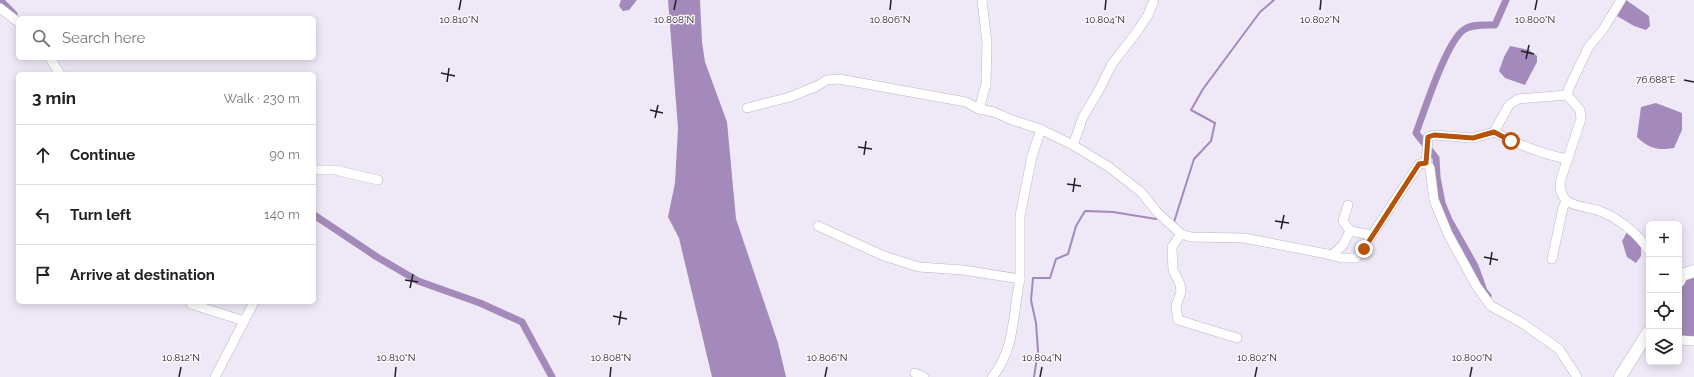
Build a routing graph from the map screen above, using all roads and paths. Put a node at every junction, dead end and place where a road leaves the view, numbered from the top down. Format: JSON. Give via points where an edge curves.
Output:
{"nodes":[{"id":1,"x":982,"y":0,"type":"edge"},
{"id":2,"x":1154,"y":0,"type":"edge"},
{"id":3,"x":1621,"y":0,"type":"edge"},
{"id":4,"x":0,"y":8,"type":"edge"},
{"id":5,"x":16,"y":20,"type":"edge"},
{"id":6,"x":51,"y":60,"type":"edge"},
{"id":7,"x":59,"y":72,"type":"edge"},
{"id":8,"x":1567,"y":95,"type":"junction"},
{"id":9,"x":747,"y":108,"type":"dead end"},
{"id":10,"x":979,"y":109,"type":"junction"},
{"id":11,"x":1041,"y":129,"type":"junction"},
{"id":12,"x":1494,"y":132,"type":"junction"},
{"id":13,"x":1073,"y":145,"type":"junction"},
{"id":14,"x":1567,"y":159,"type":"junction"},
{"id":15,"x":1426,"y":163,"type":"junction"},
{"id":16,"x":316,"y":170,"type":"edge"},
{"id":17,"x":378,"y":180,"type":"dead end"},
{"id":18,"x":1566,"y":201,"type":"junction"},
{"id":19,"x":1348,"y":205,"type":"dead end"},
{"id":20,"x":818,"y":226,"type":"dead end"},
{"id":21,"x":1350,"y":231,"type":"junction"},
{"id":22,"x":1181,"y":234,"type":"junction"},
{"id":23,"x":1372,"y":235,"type":"junction"},
{"id":24,"x":1646,"y":247,"type":"edge"},
{"id":25,"x":1332,"y":255,"type":"junction"},
{"id":26,"x":1552,"y":259,"type":"dead end"},
{"id":27,"x":1694,"y":271,"type":"edge"},
{"id":28,"x":1682,"y":275,"type":"edge"},
{"id":29,"x":1020,"y":278,"type":"junction"},
{"id":30,"x":191,"y":304,"type":"dead end"},
{"id":31,"x":253,"y":304,"type":"edge"},
{"id":32,"x":244,"y":321,"type":"junction"},
{"id":33,"x":1646,"y":337,"type":"edge"},
{"id":34,"x":1237,"y":338,"type":"dead end"},
{"id":35,"x":1682,"y":340,"type":"edge"},
{"id":36,"x":1694,"y":341,"type":"edge"},
{"id":37,"x":215,"y":377,"type":"edge"},
{"id":38,"x":992,"y":377,"type":"edge"},
{"id":39,"x":1577,"y":377,"type":"edge"},
{"id":40,"x":1620,"y":377,"type":"edge"}],
"edges":[{"from":1,"to":10,"type":"street","via":[[987,43],[986,84]]},
{"from":2,"to":13,"type":"street","via":[[1148,15],[1112,64],[1082,117]]},
{"from":3,"to":8,"type":"street","via":[[1588,48]]},
{"from":4,"to":5,"type":"street"},
{"from":6,"to":7,"type":"street"},
{"from":8,"to":12,"type":"street","via":[[1518,99],[1509,105]]},
{"from":8,"to":14,"type":"street","via":[[1580,110],[1581,118]]},
{"from":9,"to":10,"type":"street","via":[[790,97],[827,80],[839,79],[966,102]]},
{"from":10,"to":11,"type":"street"},
{"from":11,"to":13,"type":"street"},
{"from":11,"to":29,"type":"street","via":[[1032,156],[1020,216]]},
{"from":12,"to":14,"type":"street","via":[[1511,141]]},
{"from":12,"to":15,"type":"street","via":[[1473,138],[1434,135],[1428,137]]},
{"from":13,"to":22,"type":"street","via":[[1109,167],[1141,192],[1156,212]]},
{"from":14,"to":18,"type":"street","via":[[1560,182],[1560,192]]},
{"from":15,"to":23,"type":"street","via":[[1419,164]]},
{"from":15,"to":39,"type":"street","via":[[1430,168],[1434,200],[1448,234],[1491,306],[1522,323],[1559,349]]},
{"from":16,"to":17,"type":"street","via":[[335,170]]},
{"from":18,"to":24,"type":"street","via":[[1613,217],[1634,232]]},
{"from":18,"to":26,"type":"street"},
{"from":19,"to":21,"type":"street","via":[[1343,221]]},
{"from":20,"to":29,"type":"street","via":[[884,256],[919,267]]},
{"from":21,"to":23,"type":"street"},
{"from":21,"to":25,"type":"street","via":[[1343,245]]},
{"from":22,"to":25,"type":"street","via":[[1191,237],[1244,238]]},
{"from":22,"to":34,"type":"street","via":[[1172,247],[1173,270],[1181,292],[1176,306],[1178,320]]},
{"from":23,"to":25,"type":"street","via":[[1356,258]]},
{"from":27,"to":28,"type":"main road"},
{"from":29,"to":38,"type":"street","via":[[1010,338],[1004,359]]},
{"from":30,"to":32,"type":"street"},
{"from":31,"to":32,"type":"street"},
{"from":32,"to":37,"type":"street"},
{"from":33,"to":40,"type":"main road"},
{"from":35,"to":36,"type":"street"}]}
